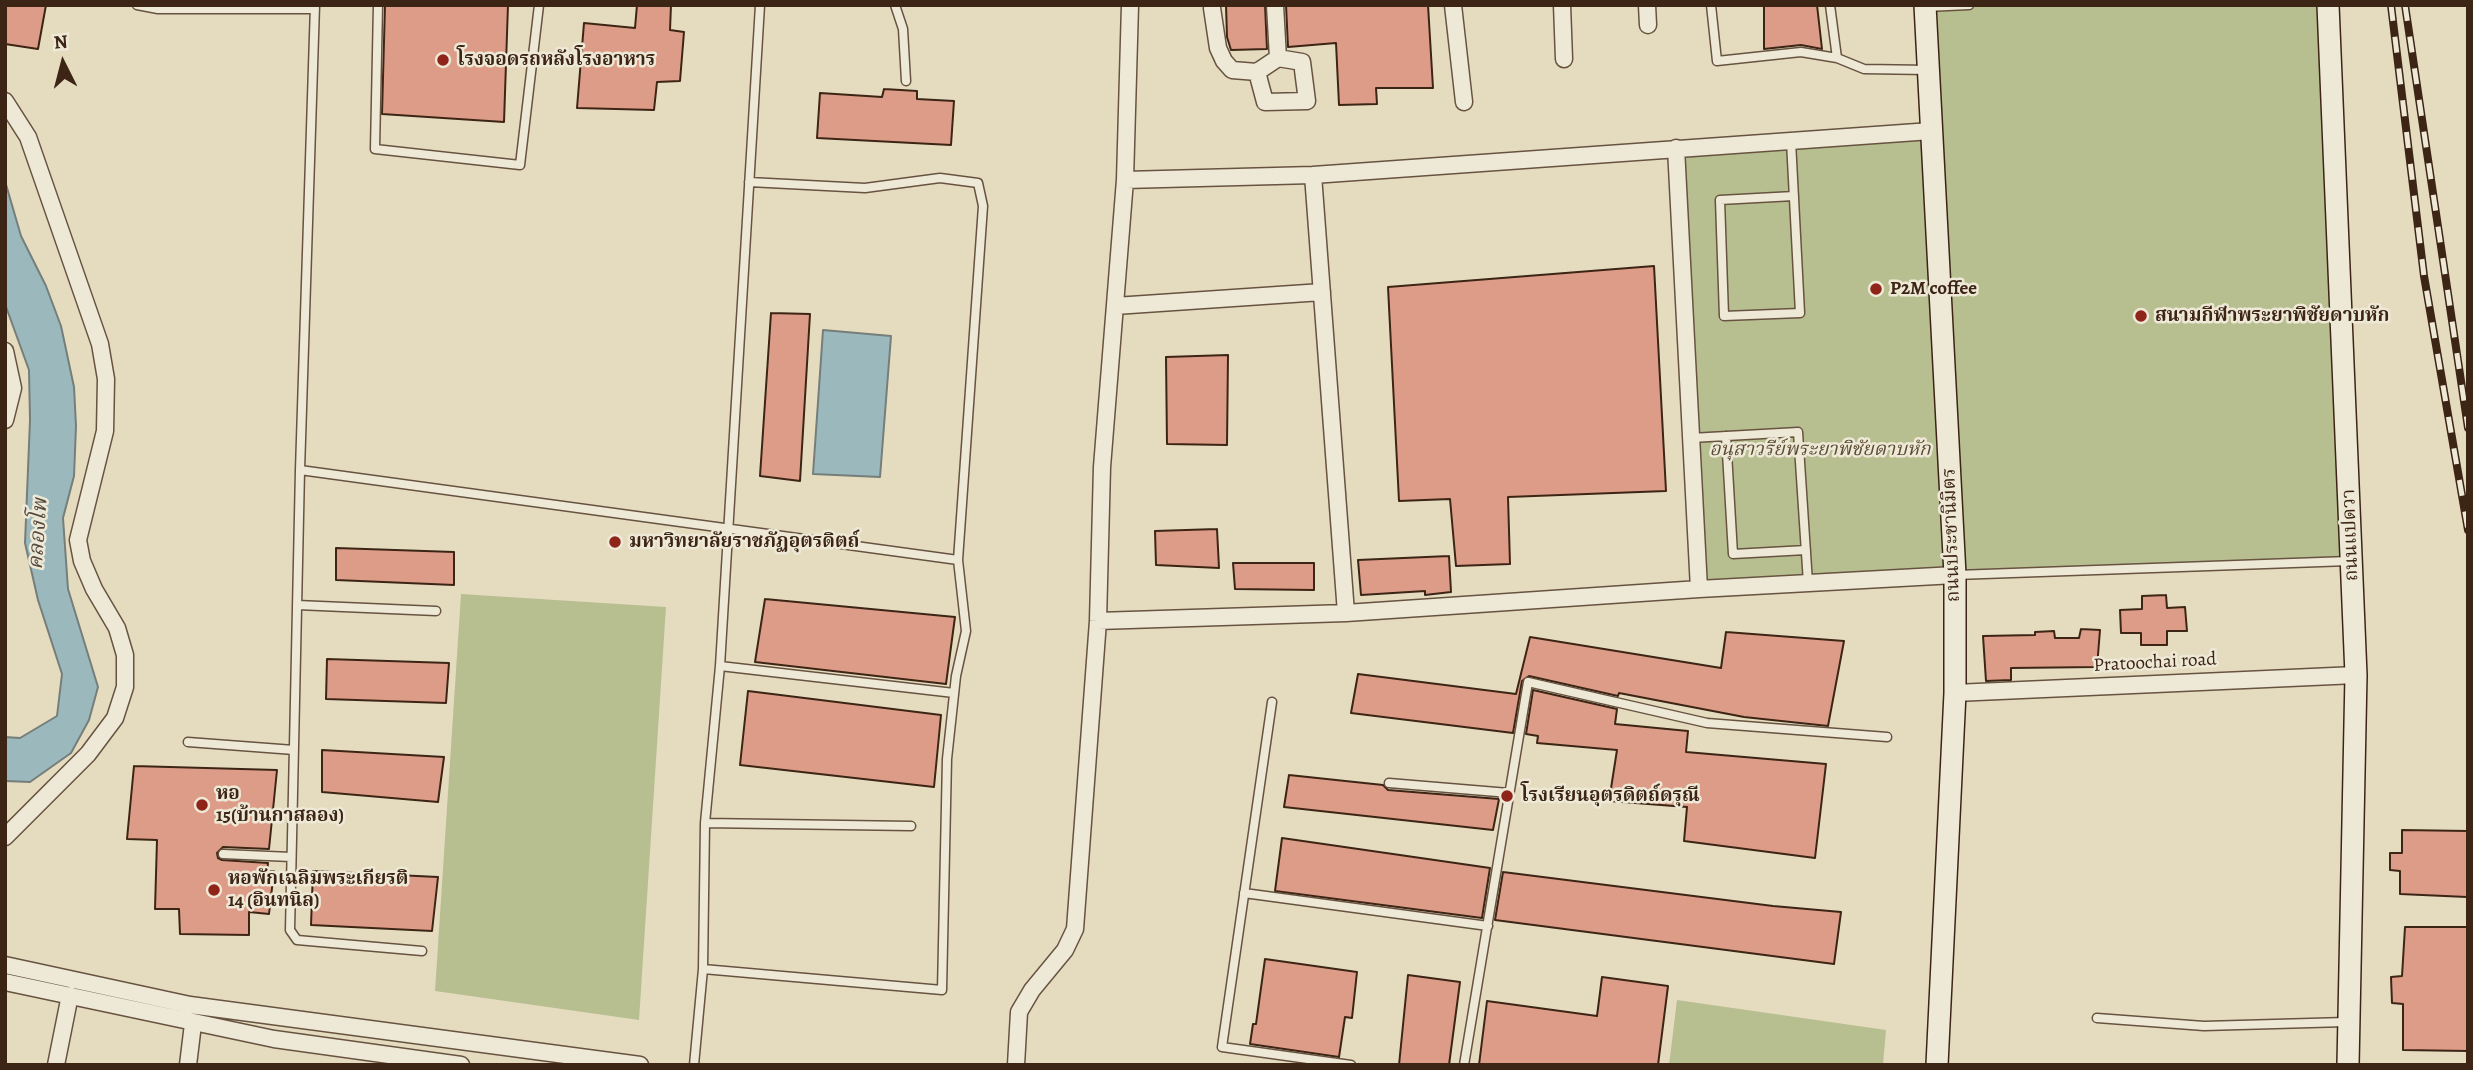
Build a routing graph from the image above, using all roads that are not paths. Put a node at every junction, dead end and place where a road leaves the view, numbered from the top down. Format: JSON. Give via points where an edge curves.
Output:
{"nodes":[{"id":1,"x":137,"y":5,"type":"edge"},
{"id":2,"x":379,"y":5,"type":"edge"},
{"id":3,"x":539,"y":5,"type":"edge"},
{"id":4,"x":760,"y":5,"type":"edge"},
{"id":5,"x":895,"y":5,"type":"edge"},
{"id":6,"x":1130,"y":5,"type":"edge"},
{"id":7,"x":1275,"y":5,"type":"edge"},
{"id":8,"x":1453,"y":5,"type":"edge"},
{"id":9,"x":1562,"y":5,"type":"edge"},
{"id":10,"x":1647,"y":5,"type":"edge"},
{"id":11,"x":1711,"y":5,"type":"edge"},
{"id":12,"x":1830,"y":5,"type":"edge"},
{"id":13,"x":1969,"y":5,"type":"edge"},
{"id":14,"x":2328,"y":5,"type":"edge"},
{"id":15,"x":1925,"y":6,"type":"edge"},
{"id":16,"x":315,"y":7,"type":"edge"},
{"id":17,"x":1212,"y":8,"type":"dead end"},
{"id":18,"x":1648,"y":25,"type":"dead end"},
{"id":19,"x":1278,"y":58,"type":"junction"},
{"id":20,"x":1837,"y":58,"type":"junction"},
{"id":21,"x":1564,"y":59,"type":"dead end"},
{"id":22,"x":1928,"y":70,"type":"junction"},
{"id":23,"x":1257,"y":72,"type":"junction"},
{"id":24,"x":906,"y":82,"type":"dead end"},
{"id":25,"x":5,"y":101,"type":"edge"},
{"id":26,"x":1464,"y":102,"type":"dead end"},
{"id":27,"x":1931,"y":131,"type":"junction"},
{"id":28,"x":1791,"y":141,"type":"junction"},
{"id":29,"x":1676,"y":148,"type":"junction"},
{"id":30,"x":1313,"y":175,"type":"junction"},
{"id":31,"x":1125,"y":180,"type":"junction"},
{"id":32,"x":749,"y":182,"type":"junction"},
{"id":33,"x":1794,"y":196,"type":"junction"},
{"id":34,"x":1322,"y":292,"type":"junction"},
{"id":35,"x":1115,"y":306,"type":"junction"},
{"id":36,"x":5,"y":351,"type":"edge"},
{"id":37,"x":6,"y":409,"type":"edge"},
{"id":38,"x":1726,"y":436,"type":"junction"},
{"id":39,"x":1691,"y":438,"type":"junction"},
{"id":40,"x":300,"y":470,"type":"junction"},
{"id":41,"x":728,"y":527,"type":"junction"},
{"id":42,"x":1806,"y":550,"type":"junction"},
{"id":43,"x":958,"y":560,"type":"junction"},
{"id":44,"x":2352,"y":561,"type":"junction"},
{"id":45,"x":1955,"y":575,"type":"junction"},
{"id":46,"x":1808,"y":583,"type":"junction"},
{"id":47,"x":1699,"y":589,"type":"junction"},
{"id":48,"x":297,"y":605,"type":"junction"},
{"id":49,"x":436,"y":611,"type":"dead end"},
{"id":50,"x":1346,"y":612,"type":"junction"},
{"id":51,"x":1098,"y":621,"type":"junction"},
{"id":52,"x":720,"y":666,"type":"junction"},
{"id":53,"x":2356,"y":675,"type":"junction"},
{"id":54,"x":954,"y":693,"type":"junction"},
{"id":55,"x":1955,"y":693,"type":"junction"},
{"id":56,"x":1272,"y":702,"type":"dead end"},
{"id":57,"x":1887,"y":737,"type":"dead end"},
{"id":58,"x":188,"y":742,"type":"dead end"},
{"id":59,"x":294,"y":750,"type":"junction"},
{"id":60,"x":1389,"y":783,"type":"dead end"},
{"id":61,"x":1509,"y":793,"type":"junction"},
{"id":62,"x":705,"y":822,"type":"junction"},
{"id":63,"x":911,"y":826,"type":"dead end"},
{"id":64,"x":5,"y":837,"type":"edge"},
{"id":65,"x":222,"y":854,"type":"dead end"},
{"id":66,"x":291,"y":857,"type":"junction"},
{"id":67,"x":1244,"y":893,"type":"junction"},
{"id":68,"x":1488,"y":926,"type":"junction"},
{"id":69,"x":422,"y":951,"type":"dead end"},
{"id":70,"x":5,"y":965,"type":"edge"},
{"id":71,"x":704,"y":969,"type":"junction"},
{"id":72,"x":5,"y":982,"type":"edge"},
{"id":73,"x":70,"y":995,"type":"junction"},
{"id":74,"x":2097,"y":1018,"type":"dead end"},
{"id":75,"x":2349,"y":1022,"type":"junction"},
{"id":76,"x":193,"y":1024,"type":"junction"},
{"id":77,"x":587,"y":1061,"type":"edge"},
{"id":78,"x":55,"y":1065,"type":"edge"},
{"id":79,"x":188,"y":1065,"type":"edge"},
{"id":80,"x":461,"y":1065,"type":"edge"},
{"id":81,"x":640,"y":1065,"type":"edge"},
{"id":82,"x":694,"y":1065,"type":"edge"},
{"id":83,"x":1016,"y":1065,"type":"edge"},
{"id":84,"x":1351,"y":1065,"type":"edge"},
{"id":85,"x":1464,"y":1065,"type":"edge"},
{"id":86,"x":1937,"y":1065,"type":"edge"},
{"id":87,"x":2348,"y":1065,"type":"edge"}],
"edges":[{"from":1,"to":16,"type":"lane","via":[[158,9]]},
{"from":2,"to":3,"type":"lane","via":[[375,149],[520,165]]},
{"from":4,"to":32,"type":"lane"},
{"from":5,"to":24,"type":"lane","via":[[903,29]]},
{"from":6,"to":31,"type":"street"},
{"from":7,"to":19,"type":"street"},
{"from":8,"to":26,"type":"street"},
{"from":9,"to":21,"type":"street"},
{"from":10,"to":18,"type":"street"},
{"from":11,"to":20,"type":"lane","via":[[1717,61],[1801,52]]},
{"from":12,"to":20,"type":"lane"},
{"from":13,"to":15,"type":"lane"},
{"from":14,"to":44,"type":"main road","name":"ถนนแปดวา"},
{"from":15,"to":22,"type":"main road","name":"ถนนประชานิมิตร"},
{"from":16,"to":40,"type":"lane"},
{"from":17,"to":23,"type":"street","via":[[1224,61],[1232,70]]},
{"from":19,"to":23,"type":"street"},
{"from":19,"to":23,"type":"street","via":[[1302,62],[1307,101],[1265,102]]},
{"from":20,"to":22,"type":"lane","via":[[1864,69]]},
{"from":22,"to":27,"type":"main road","name":"ถนนประชานิมิตร"},
{"from":25,"to":64,"type":"street","via":[[28,137],[100,344],[106,379],[105,431],[78,540],[86,570],[117,628],[125,655],[125,688],[115,718],[88,754]]},
{"from":27,"to":28,"type":"street"},
{"from":27,"to":45,"type":"main road","name":"ถนนประชานิมิตร"},
{"from":28,"to":29,"type":"street"},
{"from":28,"to":33,"type":"lane"},
{"from":29,"to":30,"type":"street"},
{"from":29,"to":39,"type":"street"},
{"from":30,"to":31,"type":"street"},
{"from":30,"to":34,"type":"street"},
{"from":31,"to":35,"type":"street"},
{"from":32,"to":41,"type":"lane"},
{"from":32,"to":43,"type":"lane","via":[[864,188],[940,178],[978,183],[983,206]]},
{"from":33,"to":33,"type":"lane","via":[[1800,313],[1724,316],[1720,200]]},
{"from":34,"to":35,"type":"street"},
{"from":34,"to":50,"type":"street"},
{"from":35,"to":51,"type":"street","via":[[1102,467]]},
{"from":36,"to":37,"type":"street","via":[[13,388]]},
{"from":38,"to":39,"type":"lane"},
{"from":38,"to":42,"type":"lane","via":[[1798,432]]},
{"from":38,"to":42,"type":"lane","via":[[1733,554]]},
{"from":39,"to":47,"type":"street"},
{"from":40,"to":41,"type":"lane"},
{"from":40,"to":48,"type":"lane"},
{"from":41,"to":43,"type":"lane"},
{"from":41,"to":52,"type":"lane"},
{"from":42,"to":46,"type":"lane"},
{"from":43,"to":54,"type":"lane","via":[[966,631]]},
{"from":44,"to":45,"type":"lane"},
{"from":44,"to":53,"type":"main road","name":"ถนนแปดวา"},
{"from":45,"to":46,"type":"street"},
{"from":45,"to":55,"type":"main road","name":"ถนนประชานิมิตร"},
{"from":46,"to":47,"type":"street"},
{"from":47,"to":50,"type":"street"},
{"from":48,"to":49,"type":"lane"},
{"from":48,"to":59,"type":"lane"},
{"from":50,"to":51,"type":"street"},
{"from":51,"to":83,"type":"street","via":[[1075,929],[1019,1012]]},
{"from":52,"to":54,"type":"lane"},
{"from":52,"to":62,"type":"lane"},
{"from":53,"to":55,"type":"street","name":"Pratoochai road"},
{"from":53,"to":75,"type":"main road","name":"ถนนแปดวา"},
{"from":54,"to":71,"type":"lane","via":[[947,759],[942,990]]},
{"from":55,"to":86,"type":"main road","name":"ถนนประชานิมิตร"},
{"from":56,"to":67,"type":"lane"},
{"from":57,"to":61,"type":"lane","via":[[1707,723],[1528,682]]},
{"from":58,"to":59,"type":"lane"},
{"from":59,"to":66,"type":"lane"},
{"from":60,"to":61,"type":"lane"},
{"from":61,"to":68,"type":"lane"},
{"from":62,"to":63,"type":"lane"},
{"from":62,"to":71,"type":"lane"},
{"from":65,"to":66,"type":"lane"},
{"from":66,"to":69,"type":"lane","via":[[290,930],[297,940]]},
{"from":67,"to":68,"type":"lane"},
{"from":67,"to":84,"type":"lane","via":[[1222,1047]]},
{"from":68,"to":85,"type":"lane"},
{"from":70,"to":77,"type":"street","via":[[190,1005]]},
{"from":71,"to":82,"type":"lane"},
{"from":72,"to":73,"type":"street"},
{"from":73,"to":76,"type":"street"},
{"from":73,"to":78,"type":"street"},
{"from":74,"to":75,"type":"lane","via":[[2204,1027]]},
{"from":75,"to":87,"type":"main road","name":"ถนนแปดวา"},
{"from":76,"to":79,"type":"street"},
{"from":76,"to":80,"type":"street"},
{"from":77,"to":81,"type":"street"}]}
